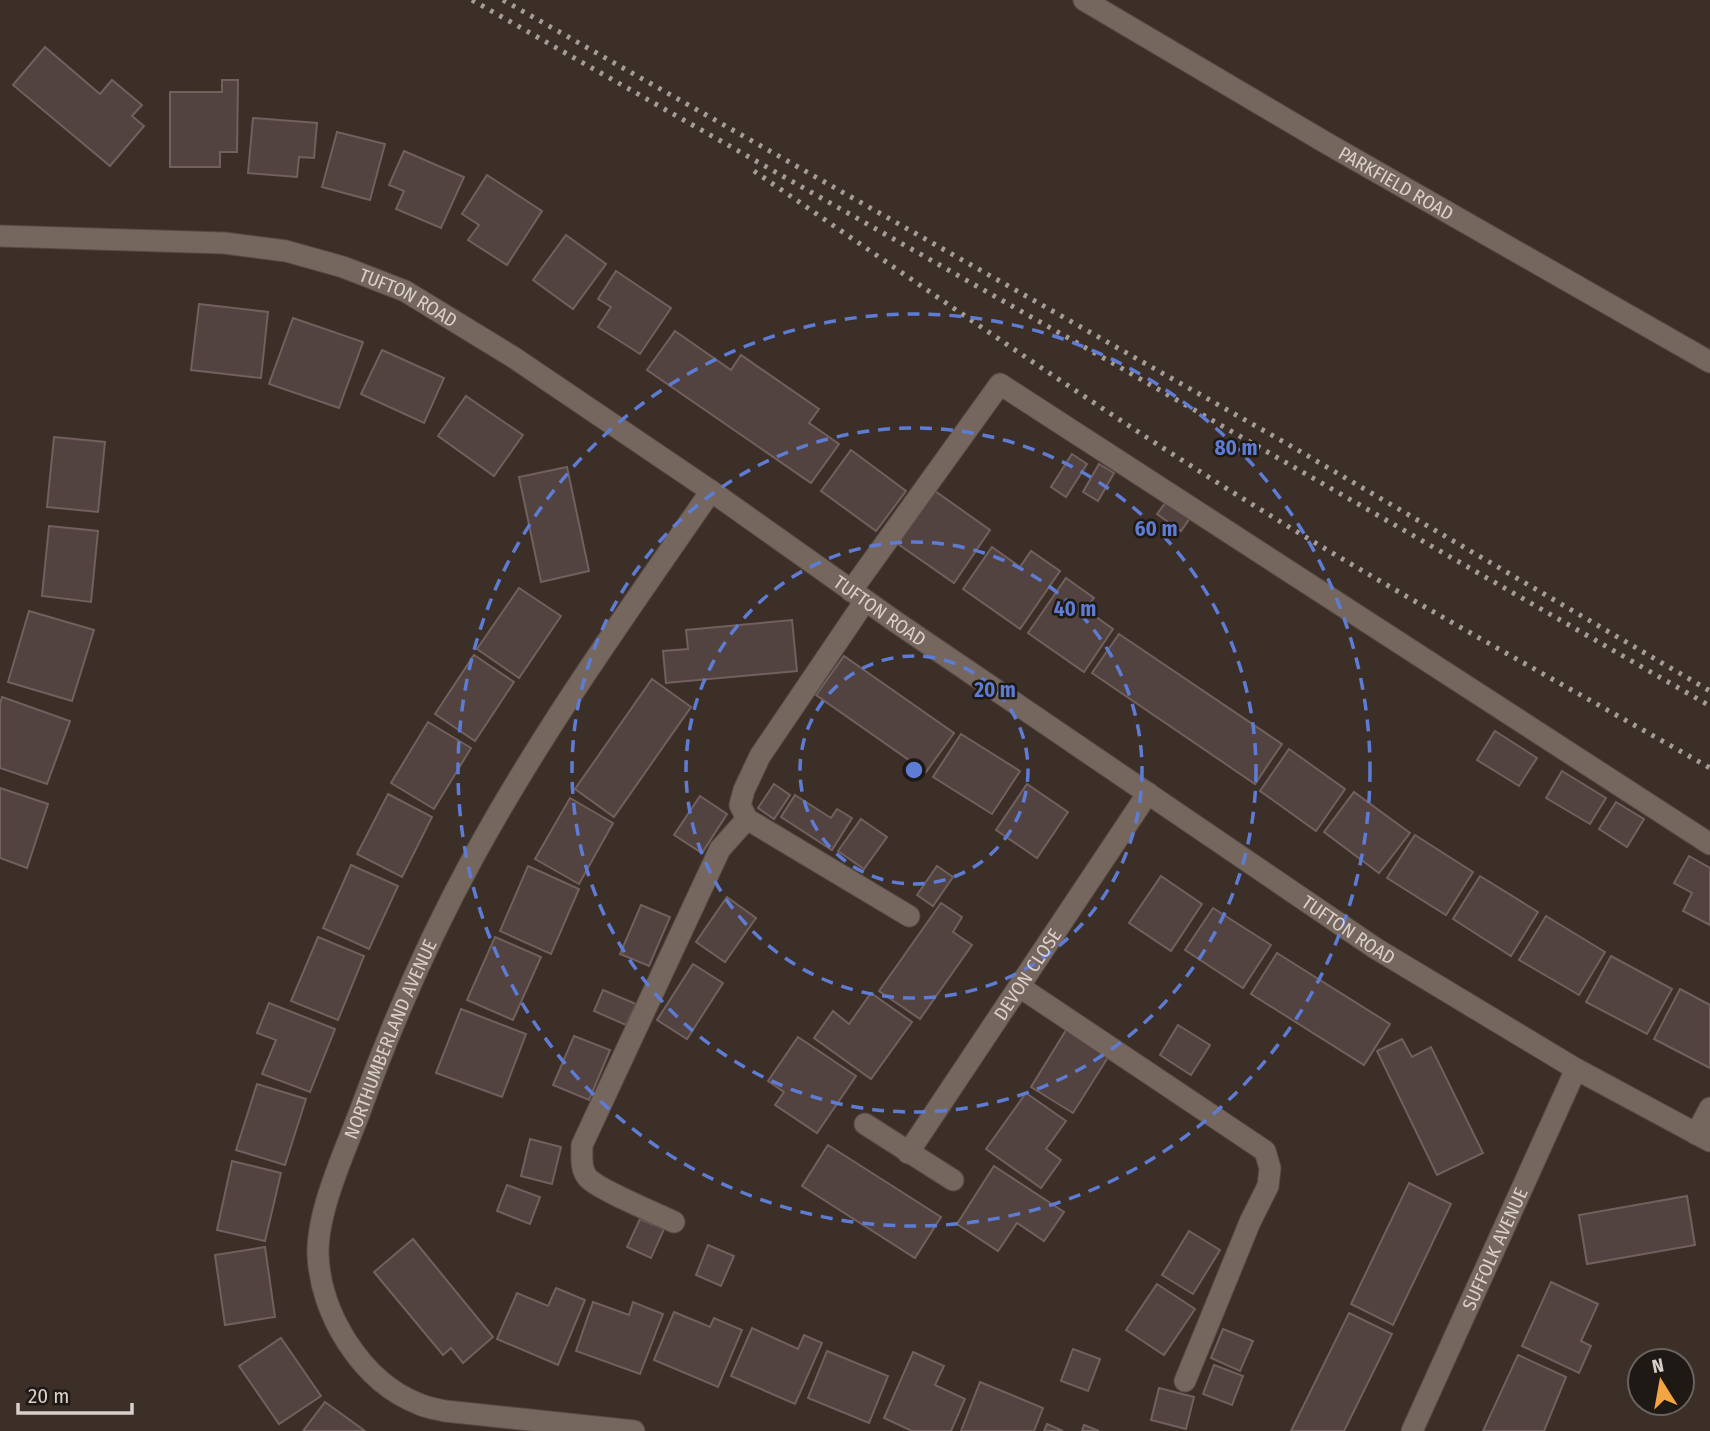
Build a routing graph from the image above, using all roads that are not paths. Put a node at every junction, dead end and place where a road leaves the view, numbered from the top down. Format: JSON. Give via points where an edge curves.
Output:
{"nodes":[{"id":1,"x":1084,"y":0,"type":"edge"},
{"id":2,"x":0,"y":236,"type":"edge"},
{"id":3,"x":1710,"y":362,"type":"edge"},
{"id":4,"x":711,"y":491,"type":"junction"},
{"id":5,"x":858,"y":596,"type":"junction"},
{"id":6,"x":1148,"y":793,"type":"junction"},
{"id":7,"x":747,"y":819,"type":"junction"},
{"id":8,"x":1710,"y":844,"type":"edge"},
{"id":9,"x":909,"y":916,"type":"dead end"},
{"id":10,"x":1020,"y":987,"type":"junction"},
{"id":11,"x":1576,"y":1069,"type":"junction"},
{"id":12,"x":1710,"y":1108,"type":"edge"},
{"id":13,"x":865,"y":1124,"type":"dead end"},
{"id":14,"x":1703,"y":1138,"type":"edge"},
{"id":15,"x":908,"y":1153,"type":"junction"},
{"id":16,"x":953,"y":1180,"type":"dead end"},
{"id":17,"x":674,"y":1222,"type":"dead end"},
{"id":18,"x":1185,"y":1381,"type":"dead end"},
{"id":19,"x":634,"y":1431,"type":"edge"},
{"id":20,"x":1412,"y":1431,"type":"edge"}],
"edges":[{"from":1,"to":3,"type":"street","name":"PARKFIELD ROAD"},
{"from":2,"to":4,"type":"street","name":"TUFTON ROAD","via":[[225,243],[286,251],[343,267],[405,291],[458,321]]},
{"from":4,"to":5,"type":"street","name":"TUFTON ROAD"},
{"from":4,"to":19,"type":"street","name":"NORTHUMBERLAND AVENUE","via":[[564,706],[474,856],[378,1062],[320,1227],[322,1287],[331,1314],[370,1370],[393,1390],[420,1405],[445,1411]]},
{"from":5,"to":6,"type":"street","name":"TUFTON ROAD"},
{"from":5,"to":7,"type":"street","via":[[760,756],[740,805]]},
{"from":5,"to":8,"type":"street","via":[[1000,384]]},
{"from":6,"to":10,"type":"street","name":"DEVON CLOSE"},
{"from":6,"to":11,"type":"street","name":"TUFTON ROAD","via":[[1375,948]]},
{"from":7,"to":9,"type":"street"},
{"from":7,"to":17,"type":"street","via":[[720,849],[582,1145],[582,1165],[588,1178]]},
{"from":10,"to":15,"type":"street","name":"DEVON CLOSE"},
{"from":10,"to":18,"type":"street","via":[[1265,1151],[1270,1168],[1268,1186]]},
{"from":11,"to":14,"type":"street","name":"TUFTON ROAD"},
{"from":11,"to":20,"type":"street","name":"SUFFOLK AVENUE"},
{"from":12,"to":14,"type":"street"},
{"from":13,"to":15,"type":"street"},
{"from":15,"to":16,"type":"street"}]}
